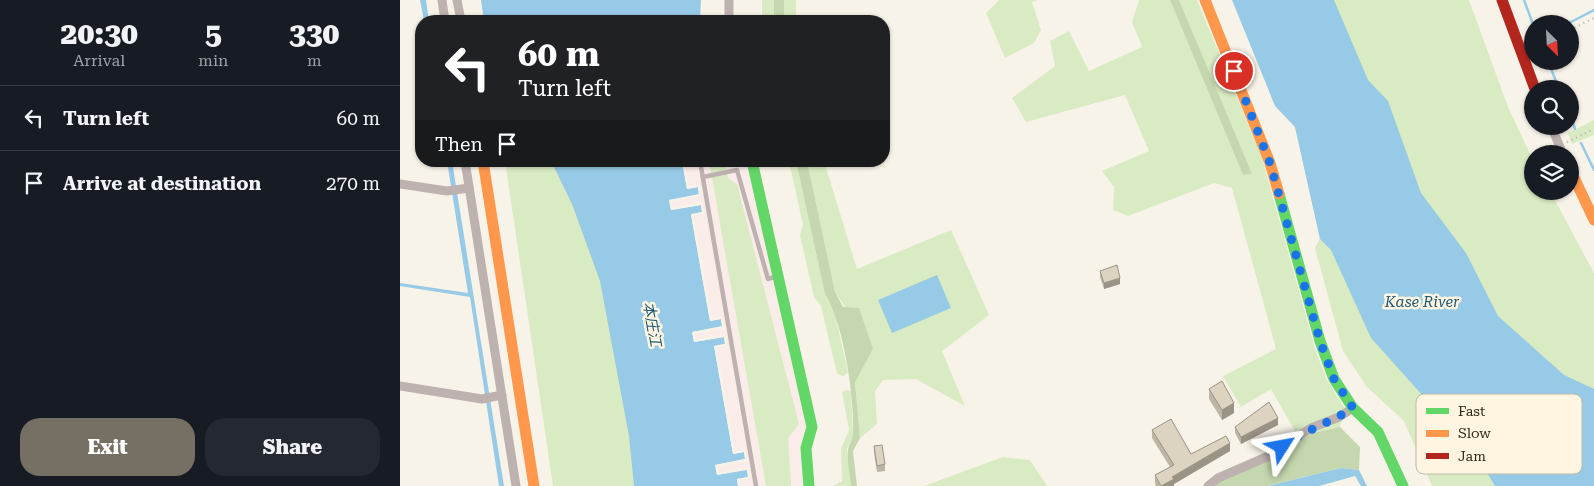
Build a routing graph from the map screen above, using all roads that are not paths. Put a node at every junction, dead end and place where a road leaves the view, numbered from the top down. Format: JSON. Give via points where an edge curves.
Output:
{"nodes":[{"id":1,"x":442,"y":0,"type":"edge"},
{"id":2,"x":457,"y":0,"type":"edge"},
{"id":3,"x":729,"y":0,"type":"edge"},
{"id":4,"x":1205,"y":0,"type":"edge"},
{"id":5,"x":1502,"y":0,"type":"edge"},
{"id":6,"x":444,"y":15,"type":"edge"},
{"id":7,"x":460,"y":15,"type":"edge"},
{"id":8,"x":728,"y":15,"type":"edge"},
{"id":9,"x":1532,"y":80,"type":"edge"},
{"id":10,"x":465,"y":167,"type":"edge"},
{"id":11,"x":484,"y":167,"type":"edge"},
{"id":12,"x":701,"y":167,"type":"edge"},
{"id":13,"x":753,"y":167,"type":"edge"},
{"id":14,"x":703,"y":177,"type":"junction"},
{"id":15,"x":400,"y":184,"type":"edge"},
{"id":16,"x":465,"y":188,"type":"junction"},
{"id":17,"x":1579,"y":188,"type":"edge"},
{"id":18,"x":1594,"y":220,"type":"edge"},
{"id":19,"x":774,"y":277,"type":"dead end"},
{"id":20,"x":400,"y":386,"type":"edge"},
{"id":21,"x":498,"y":396,"type":"junction"},
{"id":22,"x":1353,"y":408,"type":"junction"},
{"id":23,"x":516,"y":486,"type":"edge"},
{"id":24,"x":534,"y":486,"type":"edge"},
{"id":25,"x":756,"y":486,"type":"edge"},
{"id":26,"x":809,"y":486,"type":"edge"},
{"id":27,"x":1208,"y":486,"type":"edge"},
{"id":28,"x":1403,"y":486,"type":"edge"}],
"edges":[{"from":1,"to":6,"type":"street"},
{"from":2,"to":7,"type":"street"},
{"from":3,"to":8,"type":"street"},
{"from":4,"to":22,"type":"street","via":[[1270,163],[1320,341],[1334,379]]},
{"from":5,"to":9,"type":"street"},
{"from":10,"to":16,"type":"street"},
{"from":11,"to":24,"type":"street"},
{"from":12,"to":14,"type":"lane"},
{"from":13,"to":26,"type":"street","via":[[812,427],[806,448]]},
{"from":14,"to":19,"type":"lane","via":[[737,170],[768,279]]},
{"from":14,"to":25,"type":"lane"},
{"from":15,"to":16,"type":"street","via":[[447,191]]},
{"from":16,"to":21,"type":"street"},
{"from":17,"to":18,"type":"street"},
{"from":20,"to":21,"type":"street","via":[[482,399]]},
{"from":21,"to":23,"type":"street"},
{"from":22,"to":27,"type":"street"},
{"from":22,"to":28,"type":"street","via":[[1378,432]]}]}
